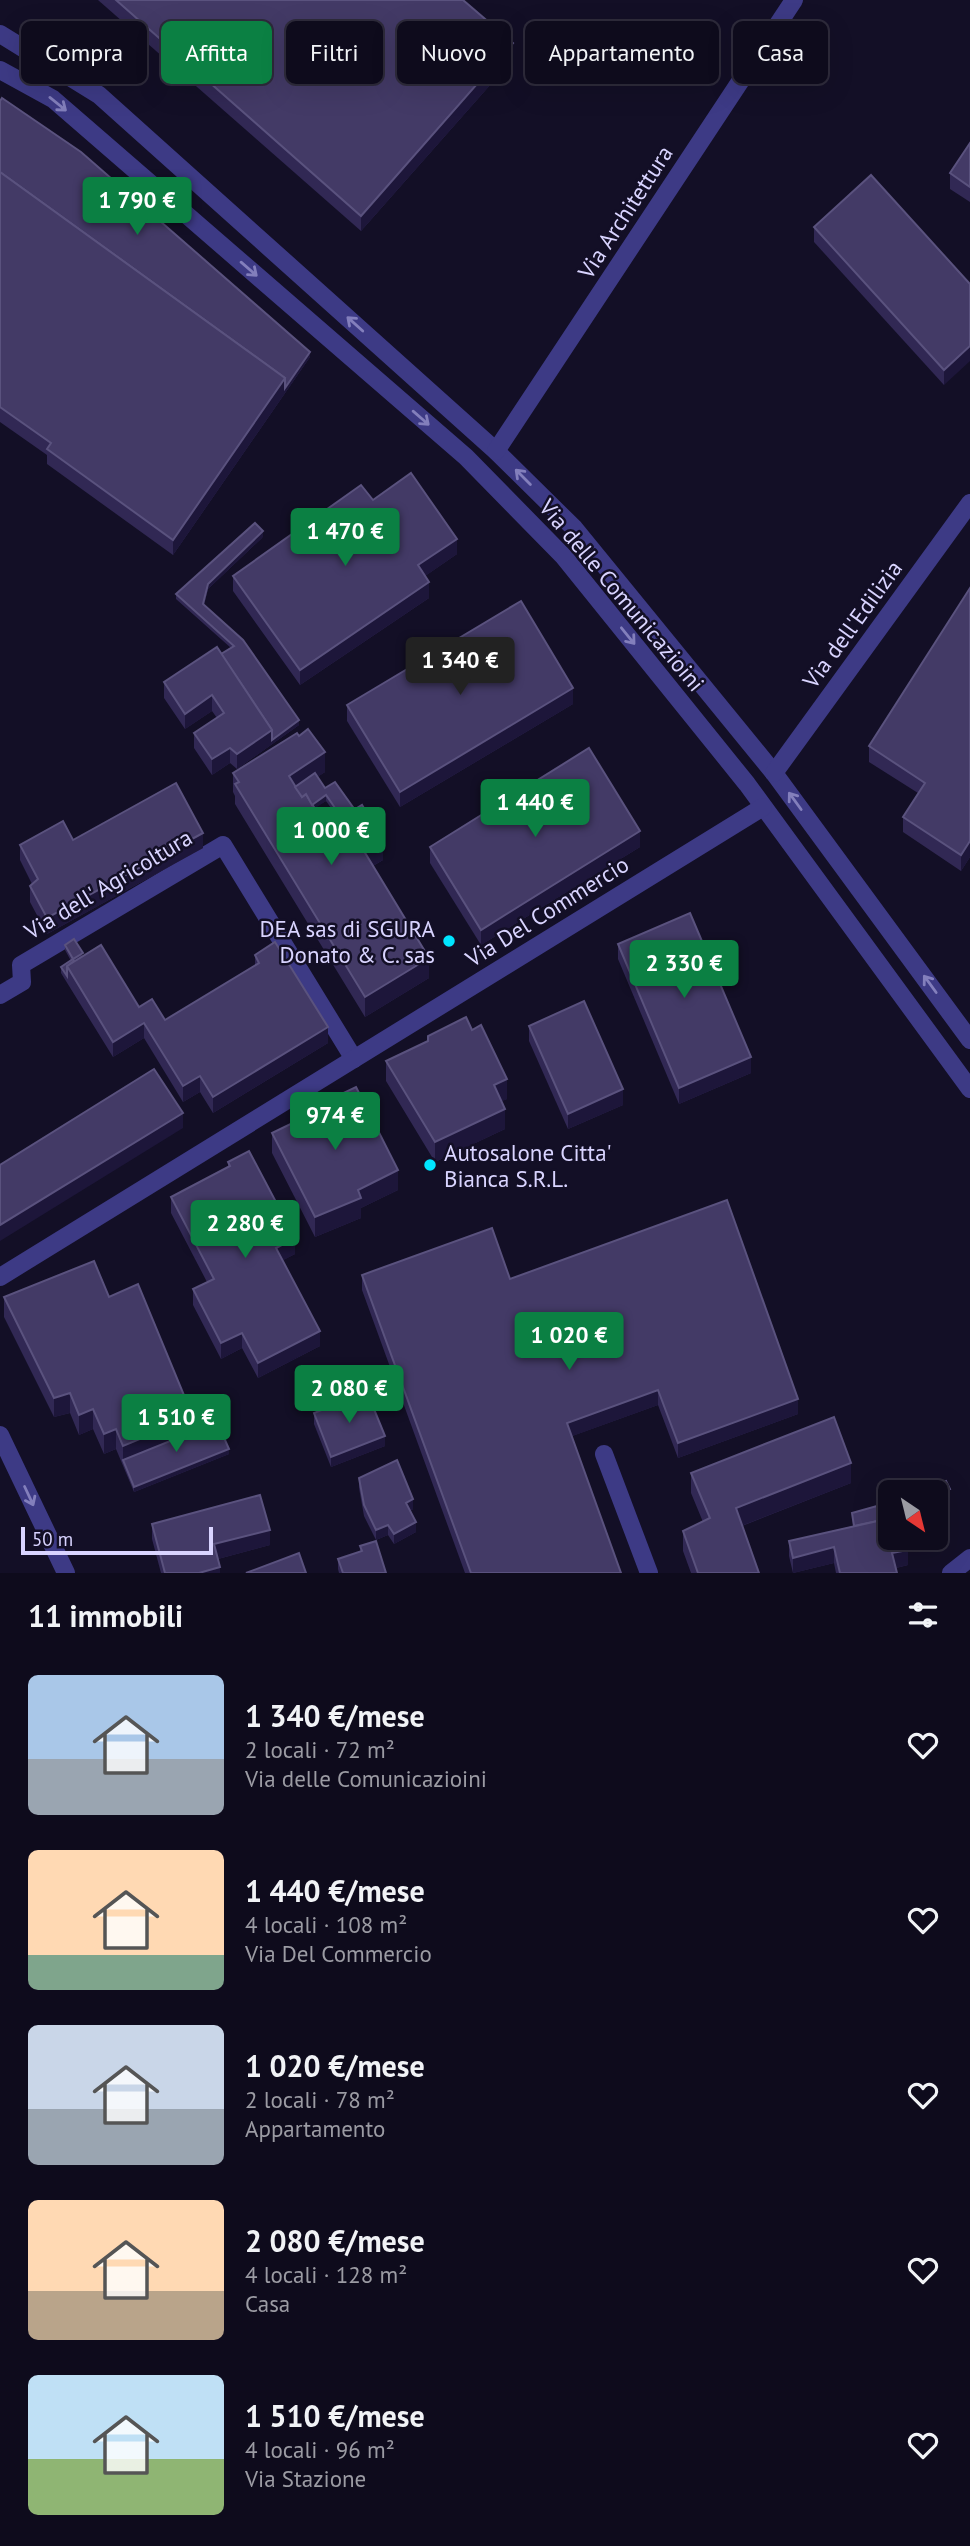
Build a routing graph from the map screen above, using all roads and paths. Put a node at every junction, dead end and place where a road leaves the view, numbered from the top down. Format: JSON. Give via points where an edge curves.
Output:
{"nodes":[{"id":1,"x":794,"y":0,"type":"edge"},
{"id":2,"x":0,"y":34,"type":"edge"},
{"id":3,"x":0,"y":69,"type":"edge"},
{"id":4,"x":496,"y":451,"type":"junction"},
{"id":5,"x":970,"y":503,"type":"edge"},
{"id":6,"x":774,"y":773,"type":"junction"},
{"id":7,"x":763,"y":807,"type":"junction"},
{"id":8,"x":0,"y":995,"type":"edge"},
{"id":9,"x":970,"y":1040,"type":"edge"},
{"id":10,"x":354,"y":1059,"type":"junction"},
{"id":11,"x":970,"y":1089,"type":"edge"},
{"id":12,"x":0,"y":1277,"type":"edge"},
{"id":13,"x":0,"y":1434,"type":"edge"},
{"id":14,"x":604,"y":1454,"type":"dead end"},
{"id":15,"x":970,"y":1558,"type":"edge"},
{"id":16,"x":66,"y":1573,"type":"edge"},
{"id":17,"x":649,"y":1573,"type":"edge"},
{"id":18,"x":951,"y":1573,"type":"edge"}],
"edges":[{"from":1,"to":4,"type":"street","name":"Via Architettura"},
{"from":4,"to":2,"type":"street","name":"Via delle Comunicazioini","one_way":true,"via":[[99,94]]},
{"from":3,"to":7,"type":"street","name":"Via delle Comunicazioini","one_way":true,"via":[[53,99],[466,457],[564,557]]},
{"from":6,"to":4,"type":"street","name":"Via delle Comunicazioini","one_way":true,"via":[[574,528]]},
{"from":5,"to":6,"type":"street","name":"Via dell'Edilizia"},
{"from":9,"to":6,"type":"street","name":"Via delle Comunicazioini","one_way":true},
{"from":7,"to":10,"type":"street","name":"Via Del Commercio"},
{"from":7,"to":11,"type":"street","name":"Via delle Comunicazioini"},
{"from":8,"to":10,"type":"street","name":"Via dell' Agricoltura","via":[[22,982],[21,965],[223,845]]},
{"from":10,"to":12,"type":"street","name":"Via Del Commercio"},
{"from":13,"to":16,"type":"street","one_way":true},
{"from":14,"to":17,"type":"street"},
{"from":15,"to":18,"type":"street"}]}
